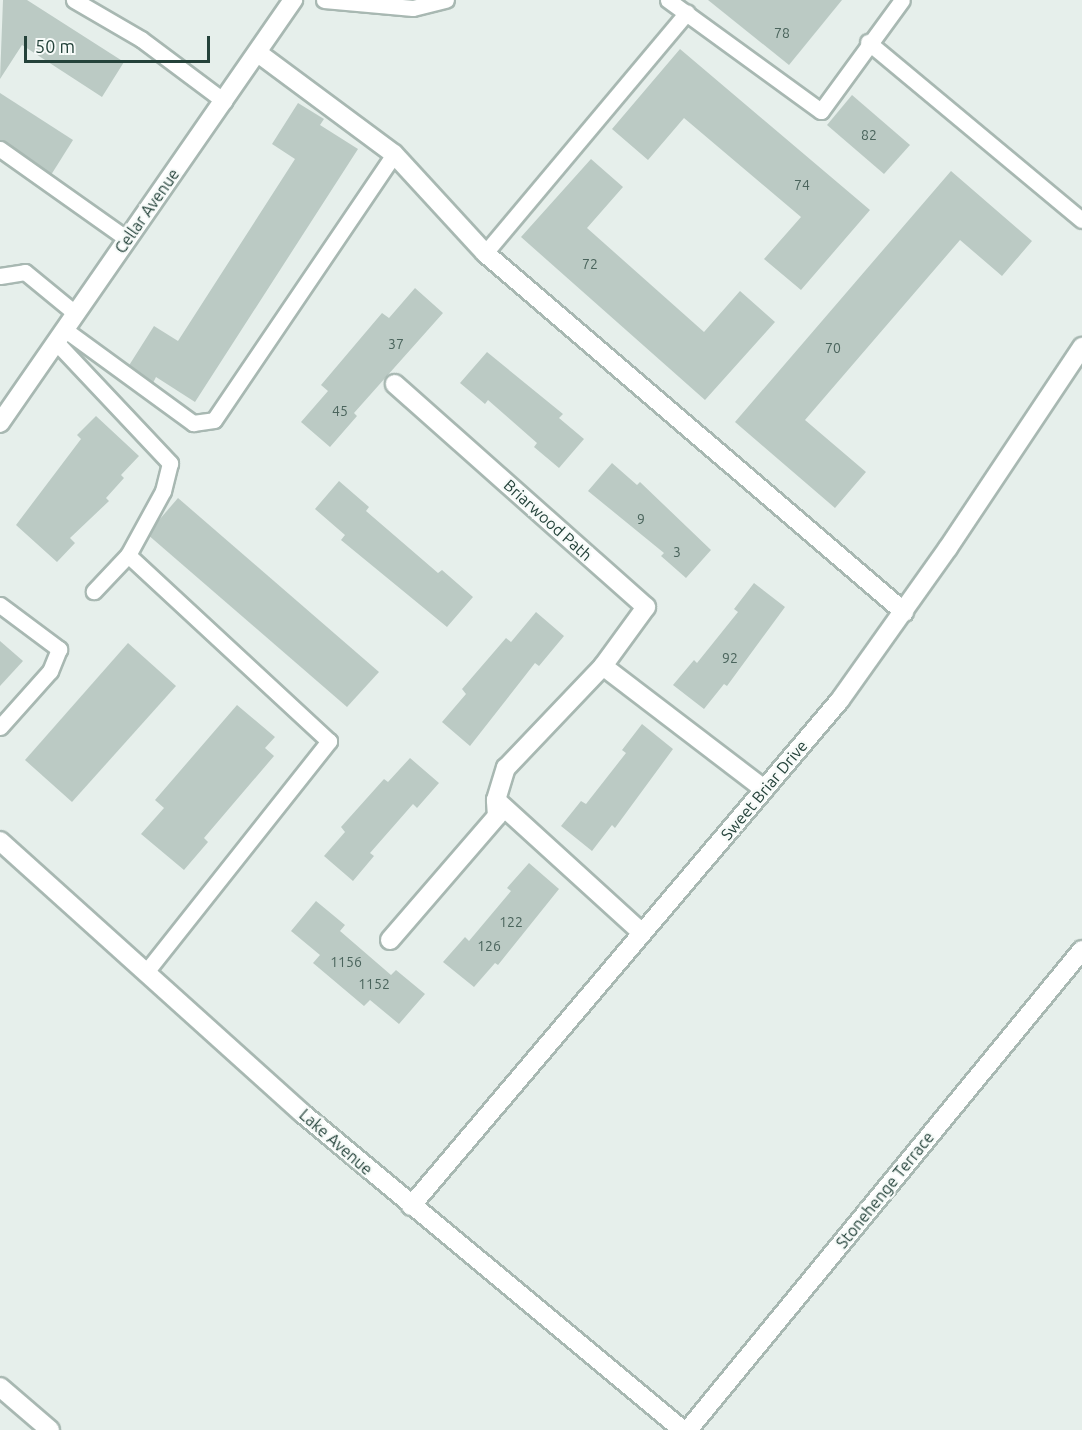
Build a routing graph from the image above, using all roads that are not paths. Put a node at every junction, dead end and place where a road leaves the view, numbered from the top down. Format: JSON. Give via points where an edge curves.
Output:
{"nodes":[{"id":1,"x":75,"y":0,"type":"edge"},
{"id":2,"x":293,"y":0,"type":"edge"},
{"id":3,"x":324,"y":0,"type":"edge"},
{"id":4,"x":446,"y":0,"type":"edge"},
{"id":5,"x":668,"y":0,"type":"edge"},
{"id":6,"x":902,"y":0,"type":"edge"},
{"id":7,"x":687,"y":12,"type":"junction"},
{"id":8,"x":868,"y":42,"type":"junction"},
{"id":9,"x":258,"y":53,"type":"junction"},
{"id":10,"x":224,"y":101,"type":"junction"},
{"id":11,"x":0,"y":149,"type":"edge"},
{"id":12,"x":394,"y":154,"type":"junction"},
{"id":13,"x":1082,"y":220,"type":"edge"},
{"id":14,"x":127,"y":239,"type":"junction"},
{"id":15,"x":485,"y":253,"type":"junction"},
{"id":16,"x":0,"y":276,"type":"edge"},
{"id":17,"x":75,"y":313,"type":"junction"},
{"id":18,"x":59,"y":335,"type":"junction"},
{"id":19,"x":1082,"y":347,"type":"edge"},
{"id":20,"x":395,"y":384,"type":"dead end"},
{"id":21,"x":0,"y":423,"type":"edge"},
{"id":22,"x":128,"y":555,"type":"junction"},
{"id":23,"x":94,"y":591,"type":"dead end"},
{"id":24,"x":0,"y":605,"type":"edge"},
{"id":25,"x":904,"y":612,"type":"junction"},
{"id":26,"x":603,"y":666,"type":"junction"},
{"id":27,"x":0,"y":727,"type":"edge"},
{"id":28,"x":764,"y":789,"type":"junction"},
{"id":29,"x":496,"y":800,"type":"junction"},
{"id":30,"x":0,"y":842,"type":"edge"},
{"id":31,"x":642,"y":933,"type":"junction"},
{"id":32,"x":390,"y":940,"type":"dead end"},
{"id":33,"x":1082,"y":950,"type":"edge"},
{"id":34,"x":145,"y":973,"type":"junction"},
{"id":35,"x":411,"y":1206,"type":"junction"},
{"id":36,"x":0,"y":1387,"type":"edge"},
{"id":37,"x":50,"y":1430,"type":"edge"},
{"id":38,"x":683,"y":1430,"type":"edge"},
{"id":39,"x":688,"y":1430,"type":"edge"}],
"edges":[{"from":1,"to":10,"type":"lane","via":[[141,39]]},
{"from":2,"to":9,"type":"street","name":"Cellar Avenue"},
{"from":3,"to":4,"type":"lane","via":[[413,8]]},
{"from":5,"to":7,"type":"lane"},
{"from":6,"to":8,"type":"lane"},
{"from":7,"to":8,"type":"lane","via":[[821,111]]},
{"from":7,"to":15,"type":"lane"},
{"from":8,"to":13,"type":"lane"},
{"from":9,"to":10,"type":"street","name":"Cellar Avenue"},
{"from":9,"to":12,"type":"street"},
{"from":10,"to":14,"type":"street","name":"Cellar Avenue"},
{"from":11,"to":14,"type":"lane"},
{"from":12,"to":15,"type":"street"},
{"from":12,"to":18,"type":"lane","via":[[214,420],[193,423]]},
{"from":14,"to":17,"type":"street","name":"Cellar Avenue"},
{"from":15,"to":25,"type":"street"},
{"from":16,"to":17,"type":"lane","via":[[25,272]]},
{"from":17,"to":18,"type":"street","name":"Cellar Avenue"},
{"from":18,"to":21,"type":"street","name":"Cellar Avenue"},
{"from":18,"to":22,"type":"lane","via":[[170,463],[163,491]]},
{"from":19,"to":25,"type":"street","name":"Sweet Briar Drive"},
{"from":20,"to":26,"type":"street","name":"Briarwood Path","via":[[646,607]]},
{"from":22,"to":23,"type":"lane"},
{"from":22,"to":34,"type":"lane","via":[[329,741]]},
{"from":24,"to":27,"type":"lane","via":[[59,649],[50,671]]},
{"from":25,"to":28,"type":"street","name":"Sweet Briar Drive","via":[[840,700]]},
{"from":26,"to":28,"type":"street"},
{"from":26,"to":29,"type":"street","name":"Briarwood Path","via":[[506,768]]},
{"from":28,"to":31,"type":"street","name":"Sweet Briar Drive"},
{"from":29,"to":31,"type":"street"},
{"from":29,"to":32,"type":"street","name":"Briarwood Path","via":[[497,816]]},
{"from":30,"to":34,"type":"street","name":"Lake Avenue"},
{"from":31,"to":35,"type":"street","name":"Sweet Briar Drive"},
{"from":33,"to":39,"type":"street","name":"Stonehenge Terrace"},
{"from":34,"to":35,"type":"street","name":"Lake Avenue"},
{"from":35,"to":38,"type":"street","name":"Lake Avenue"},
{"from":36,"to":37,"type":"street"}]}
